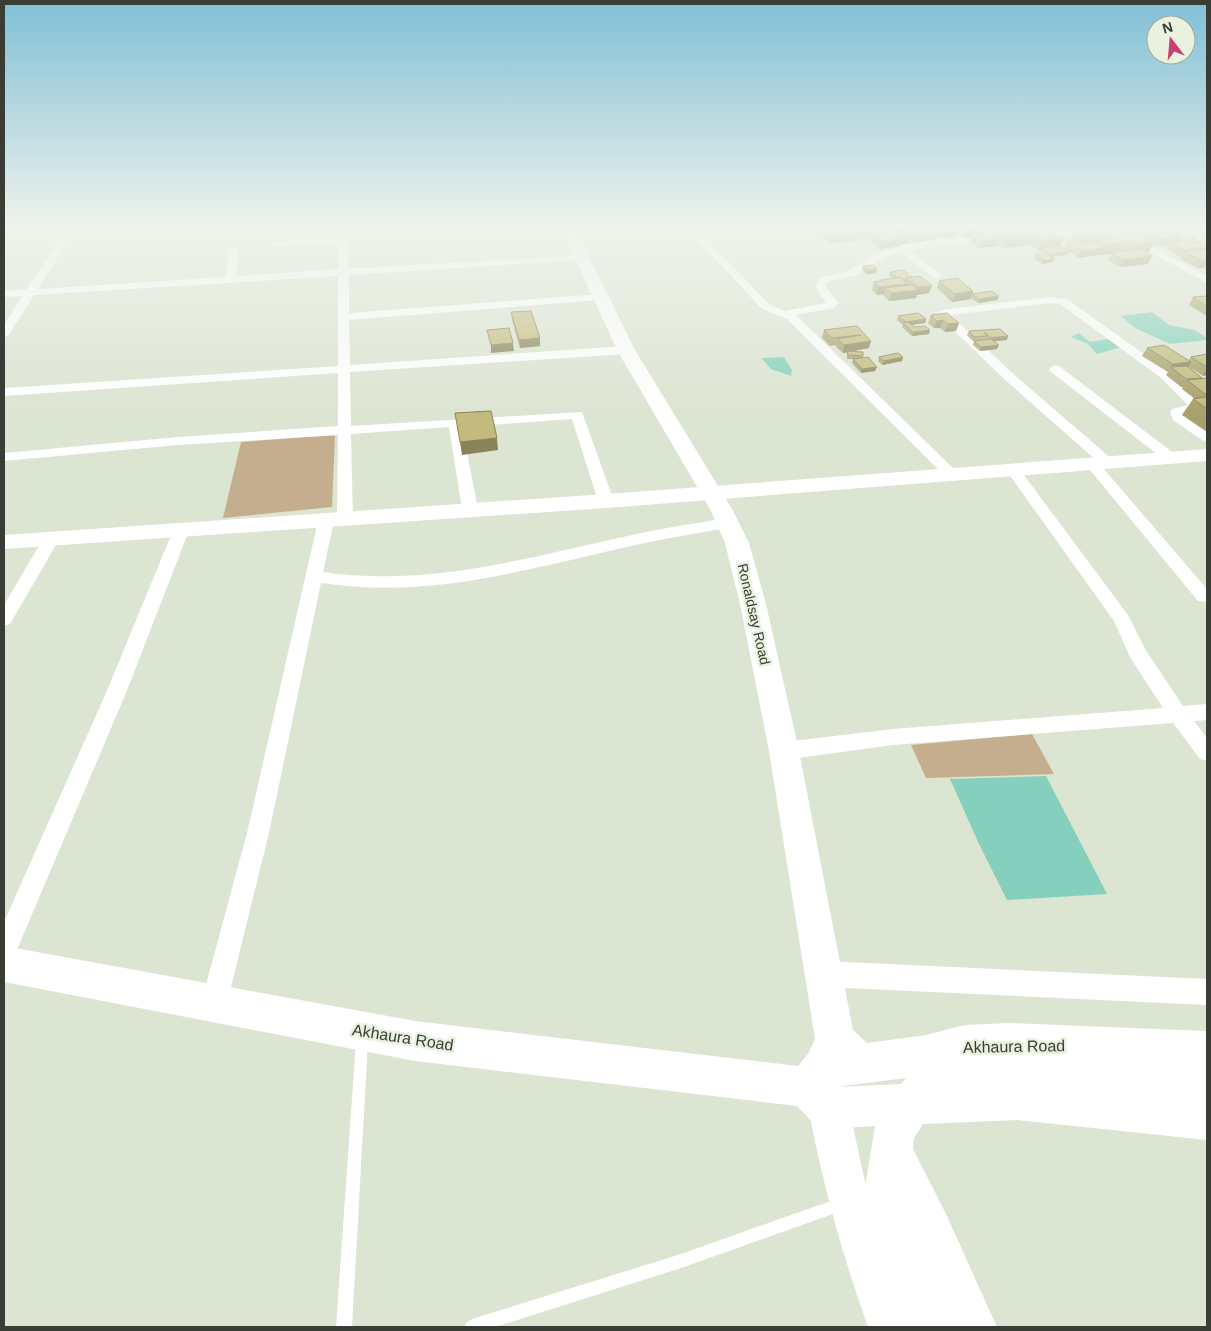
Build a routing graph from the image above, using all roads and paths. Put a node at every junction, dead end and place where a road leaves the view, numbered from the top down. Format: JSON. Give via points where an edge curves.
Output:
{"nodes":[{"id":1,"x":34,"y":288,"type":"edge"},
{"id":2,"x":96,"y":288,"type":"edge"},
{"id":3,"x":344,"y":288,"type":"edge"},
{"id":4,"x":596,"y":288,"type":"edge"},
{"id":5,"x":749,"y":288,"type":"edge"},
{"id":6,"x":822,"y":288,"type":"edge"},
{"id":7,"x":32,"y":292,"type":"junction"},
{"id":8,"x":4,"y":294,"type":"edge"},
{"id":9,"x":600,"y":297,"type":"junction"},
{"id":10,"x":785,"y":314,"type":"junction"},
{"id":11,"x":345,"y":317,"type":"junction"},
{"id":12,"x":4,"y":334,"type":"edge"},
{"id":13,"x":626,"y":350,"type":"junction"},
{"id":14,"x":345,"y":368,"type":"junction"},
{"id":15,"x":1056,"y":369,"type":"dead end"},
{"id":16,"x":4,"y":392,"type":"edge"},
{"id":17,"x":455,"y":422,"type":"junction"},
{"id":18,"x":345,"y":431,"type":"junction"},
{"id":19,"x":1207,"y":438,"type":"edge"},
{"id":20,"x":1207,"y":454,"type":"edge"},
{"id":21,"x":4,"y":457,"type":"edge"},
{"id":22,"x":1171,"y":458,"type":"junction"},
{"id":23,"x":1100,"y":464,"type":"junction"},
{"id":24,"x":1013,"y":470,"type":"junction"},
{"id":25,"x":952,"y":475,"type":"junction"},
{"id":26,"x":709,"y":492,"type":"junction"},
{"id":27,"x":606,"y":500,"type":"junction"},
{"id":28,"x":470,"y":509,"type":"junction"},
{"id":29,"x":336,"y":520,"type":"junction"},
{"id":30,"x":727,"y":523,"type":"junction"},
{"id":31,"x":182,"y":528,"type":"junction"},
{"id":32,"x":52,"y":538,"type":"junction"},
{"id":33,"x":4,"y":542,"type":"edge"},
{"id":34,"x":314,"y":576,"type":"junction"},
{"id":35,"x":1204,"y":596,"type":"dead end"},
{"id":36,"x":4,"y":620,"type":"edge"},
{"id":37,"x":1207,"y":712,"type":"edge"},
{"id":38,"x":1178,"y":714,"type":"junction"},
{"id":39,"x":784,"y":751,"type":"junction"},
{"id":40,"x":1207,"y":753,"type":"edge"},
{"id":41,"x":231,"y":940,"type":"joint"},
{"id":42,"x":6,"y":948,"type":"edge"},
{"id":43,"x":824,"y":974,"type":"junction"},
{"id":44,"x":219,"y":988,"type":"junction"},
{"id":45,"x":1207,"y":992,"type":"edge"},
{"id":46,"x":363,"y":1032,"type":"junction"},
{"id":47,"x":1207,"y":1051,"type":"edge"},
{"id":48,"x":831,"y":1073,"type":"junction"},
{"id":49,"x":1207,"y":1082,"type":"edge"},
{"id":50,"x":870,"y":1105,"type":"junction"},
{"id":51,"x":1207,"y":1119,"type":"edge"},
{"id":52,"x":851,"y":1201,"type":"junction"},
{"id":53,"x":344,"y":1327,"type":"edge"},
{"id":54,"x":472,"y":1327,"type":"edge"},
{"id":55,"x":891,"y":1327,"type":"edge"},
{"id":56,"x":930,"y":1327,"type":"edge"},
{"id":57,"x":974,"y":1327,"type":"edge"}],
"edges":[{"from":1,"to":7,"type":"street"},
{"from":2,"to":7,"type":"street"},
{"from":3,"to":11,"type":"street"},
{"from":4,"to":9,"type":"main road","name":"Ronaldsay Road"},
{"from":5,"to":10,"type":"street","via":[[766,306]]},
{"from":6,"to":10,"type":"street","via":[[833,303],[830,306]]},
{"from":7,"to":8,"type":"street"},
{"from":7,"to":12,"type":"street"},
{"from":9,"to":11,"type":"street"},
{"from":9,"to":13,"type":"main road","name":"Ronaldsay Road"},
{"from":10,"to":25,"type":"street"},
{"from":11,"to":14,"type":"street"},
{"from":13,"to":14,"type":"street"},
{"from":13,"to":26,"type":"main road","name":"Ronaldsay Road"},
{"from":14,"to":16,"type":"street"},
{"from":14,"to":18,"type":"street"},
{"from":15,"to":22,"type":"street"},
{"from":17,"to":18,"type":"street"},
{"from":17,"to":27,"type":"street","via":[[577,415]]},
{"from":17,"to":28,"type":"street"},
{"from":18,"to":21,"type":"street","via":[[178,441]]},
{"from":18,"to":29,"type":"street"},
{"from":19,"to":23,"type":"street","via":[[1178,417],[1177,412],[1195,405],[1164,374],[1063,301],[942,313]]},
{"from":20,"to":22,"type":"street"},
{"from":22,"to":23,"type":"street"},
{"from":23,"to":24,"type":"street"},
{"from":23,"to":35,"type":"street"},
{"from":24,"to":25,"type":"street"},
{"from":24,"to":38,"type":"street","via":[[1122,619],[1137,652]]},
{"from":25,"to":26,"type":"street"},
{"from":26,"to":27,"type":"street"},
{"from":26,"to":30,"type":"main road","name":"Ronaldsay Road"},
{"from":27,"to":28,"type":"street"},
{"from":28,"to":29,"type":"street"},
{"from":29,"to":31,"type":"street"},
{"from":29,"to":34,"type":"street"},
{"from":30,"to":34,"type":"street","via":[[437,581],[346,582]]},
{"from":30,"to":39,"type":"main road","name":"Ronaldsay Road","via":[[737,543],[753,604]]},
{"from":31,"to":32,"type":"street"},
{"from":31,"to":42,"type":"street","via":[[116,692]]},
{"from":32,"to":33,"type":"street"},
{"from":32,"to":36,"type":"street"},
{"from":34,"to":41,"type":"street","via":[[258,834]]},
{"from":37,"to":38,"type":"street"},
{"from":38,"to":39,"type":"street","via":[[903,736]]},
{"from":38,"to":40,"type":"street"},
{"from":39,"to":43,"type":"main road","name":"Ronaldsay Road"},
{"from":41,"to":44,"type":"street"},
{"from":42,"to":44,"type":"main road","name":"Akhaura Road"},
{"from":43,"to":45,"type":"street"},
{"from":43,"to":48,"type":"main road","name":"Ronaldsay Road"},
{"from":44,"to":46,"type":"main road","name":"Akhaura Road"},
{"from":46,"to":48,"type":"main road","name":"Akhaura Road","via":[[415,1041]]},
{"from":46,"to":53,"type":"lane"},
{"from":47,"to":48,"type":"main road","name":"Akhaura Road","via":[[1008,1043],[965,1045]]},
{"from":48,"to":50,"type":"street"},
{"from":48,"to":52,"type":"street","via":[[831,1128]]},
{"from":49,"to":56,"type":"main road","via":[[1057,1065],[978,1063],[922,1089],[894,1132],[886,1194],[909,1278]]},
{"from":50,"to":51,"type":"main road","via":[[1017,1099]]},
{"from":50,"to":57,"type":"street","via":[[931,1229]]},
{"from":52,"to":54,"type":"lane","via":[[681,1261]]},
{"from":52,"to":55,"type":"street"}]}
